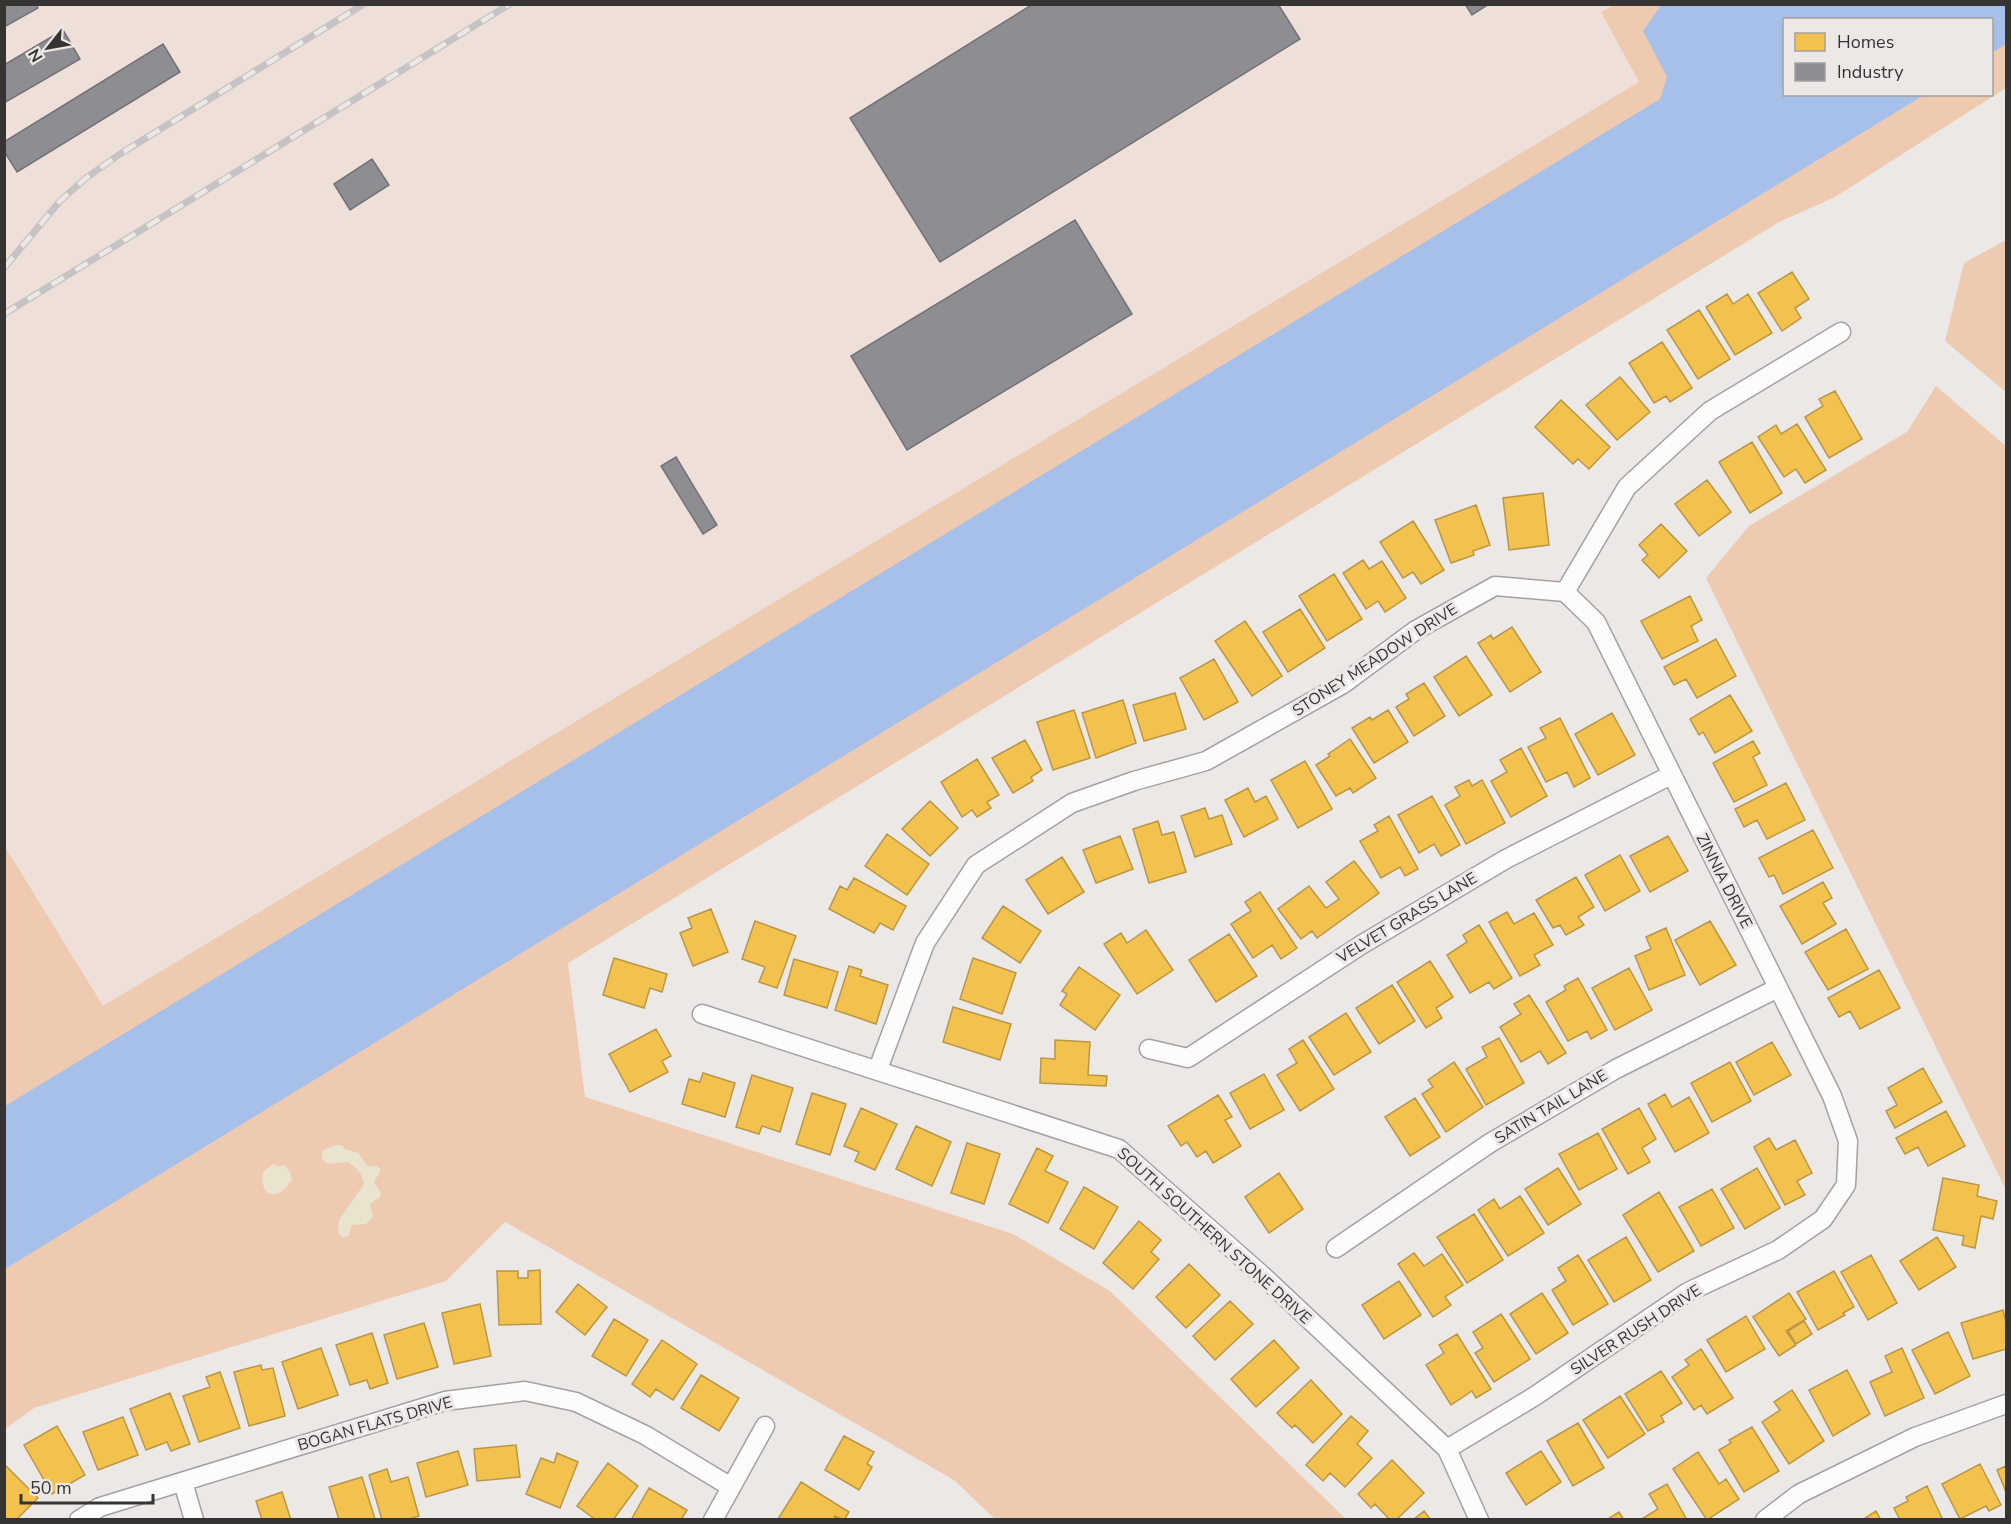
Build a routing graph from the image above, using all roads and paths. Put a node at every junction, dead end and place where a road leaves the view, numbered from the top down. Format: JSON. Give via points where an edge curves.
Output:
{"nodes":[{"id":1,"x":1840,"y":332,"type":"dead end"},
{"id":2,"x":1565,"y":592,"type":"junction"},
{"id":3,"x":1671,"y":776,"type":"junction"},
{"id":4,"x":1778,"y":988,"type":"junction"},
{"id":5,"x":702,"y":1014,"type":"dead end"},
{"id":6,"x":1149,"y":1049,"type":"dead end"},
{"id":7,"x":878,"y":1069,"type":"junction"},
{"id":8,"x":1846,"y":1185,"type":"joint"},
{"id":9,"x":1336,"y":1248,"type":"dead end"},
{"id":10,"x":2007,"y":1404,"type":"edge"},
{"id":11,"x":765,"y":1425,"type":"dead end"},
{"id":12,"x":1447,"y":1449,"type":"junction"},
{"id":13,"x":183,"y":1482,"type":"junction"},
{"id":14,"x":730,"y":1487,"type":"junction"},
{"id":15,"x":79,"y":1520,"type":"edge"},
{"id":16,"x":194,"y":1520,"type":"edge"},
{"id":17,"x":713,"y":1520,"type":"edge"},
{"id":18,"x":1479,"y":1520,"type":"edge"},
{"id":19,"x":1766,"y":1520,"type":"edge"}],
"edges":[{"from":1,"to":2,"type":"street","via":[[1710,411],[1627,487]]},
{"from":2,"to":3,"type":"street","name":"ZINNIA DRIVE","via":[[1596,622]]},
{"from":2,"to":7,"type":"street","name":"STONEY MEADOW DRIVE","via":[[1495,586],[1416,630],[1343,684],[1206,761],[1072,803],[976,865],[925,943]]},
{"from":3,"to":4,"type":"street","name":"ZINNIA DRIVE"},
{"from":3,"to":6,"type":"street","name":"VELVET GRASS LANE","via":[[1496,865],[1361,945],[1188,1058]]},
{"from":4,"to":8,"type":"street","name":"ZINNIA DRIVE","via":[[1832,1096],[1848,1142]]},
{"from":4,"to":9,"type":"street","name":"SATIN TAIL LANE","via":[[1616,1069],[1490,1143]]},
{"from":5,"to":7,"type":"street","name":"SOUTH SOUTHERN STONE DRIVE"},
{"from":7,"to":12,"type":"street","name":"SOUTH SOUTHERN STONE DRIVE","via":[[1119,1149],[1263,1276]]},
{"from":8,"to":12,"type":"street","name":"SILVER RUSH DRIVE","via":[[1823,1219],[1778,1250],[1688,1292],[1535,1396]]},
{"from":10,"to":19,"type":"street","via":[[1915,1437],[1799,1494]]},
{"from":11,"to":14,"type":"street"},
{"from":12,"to":18,"type":"street"},
{"from":13,"to":14,"type":"street","name":"BOGAN FLATS DRIVE","via":[[445,1401],[525,1391],[576,1402],[645,1436]]},
{"from":13,"to":15,"type":"street","name":"BOGAN FLATS DRIVE","via":[[100,1507]]},
{"from":13,"to":16,"type":"street"},
{"from":14,"to":17,"type":"street"}]}
